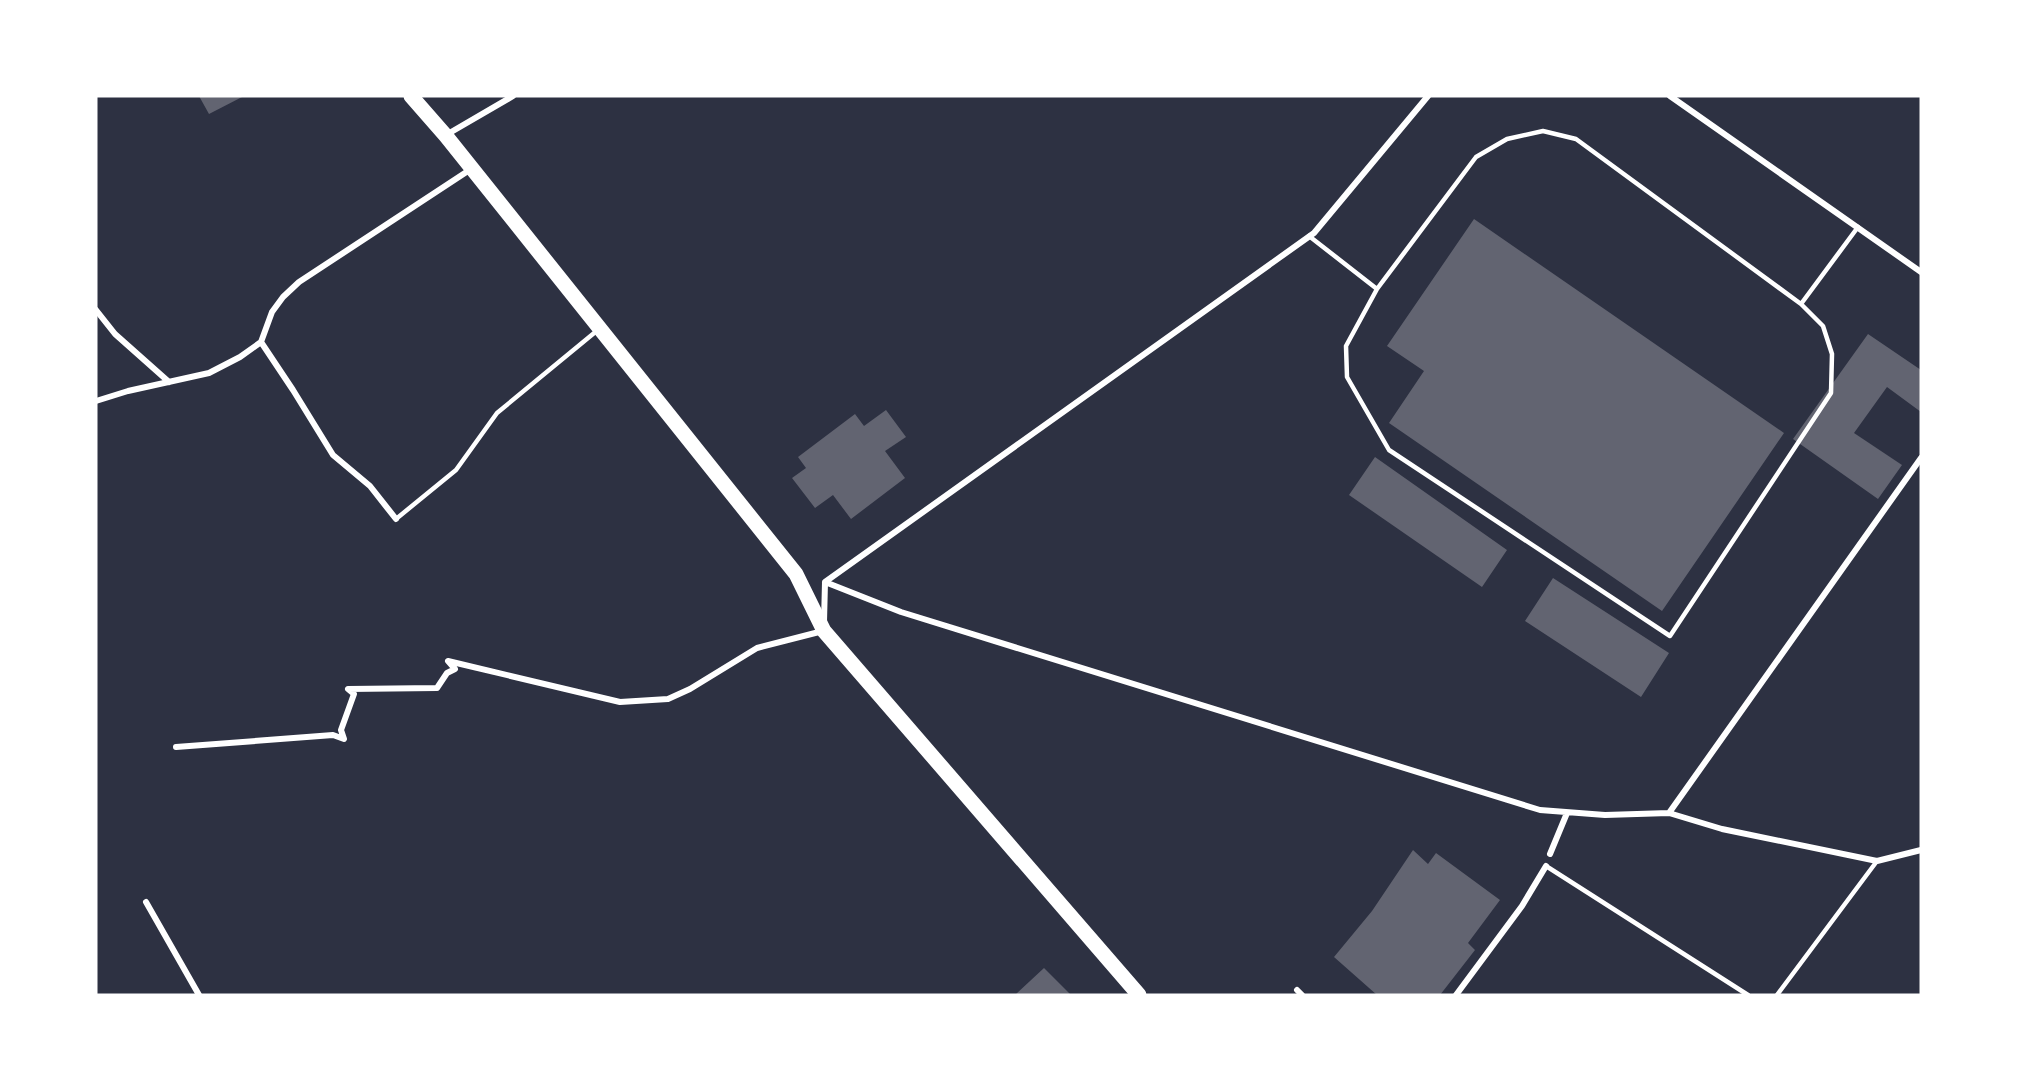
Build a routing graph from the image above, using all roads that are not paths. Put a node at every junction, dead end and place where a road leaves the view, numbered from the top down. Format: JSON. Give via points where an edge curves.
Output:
{"nodes":[{"id":1,"x":411,"y":96,"type":"edge"},
{"id":2,"x":513,"y":96,"type":"edge"},
{"id":3,"x":1428,"y":96,"type":"edge"},
{"id":4,"x":1670,"y":96,"type":"edge"},
{"id":5,"x":446,"y":136,"type":"junction"},
{"id":6,"x":471,"y":169,"type":"junction"},
{"id":7,"x":1858,"y":227,"type":"junction"},
{"id":8,"x":1309,"y":236,"type":"junction"},
{"id":9,"x":1921,"y":272,"type":"edge"},
{"id":10,"x":1377,"y":289,"type":"junction"},
{"id":11,"x":1801,"y":304,"type":"junction"},
{"id":12,"x":96,"y":310,"type":"edge"},
{"id":13,"x":599,"y":329,"type":"junction"},
{"id":14,"x":261,"y":342,"type":"junction"},
{"id":15,"x":169,"y":382,"type":"junction"},
{"id":16,"x":96,"y":401,"type":"edge"},
{"id":17,"x":1921,"y":458,"type":"edge"},
{"id":18,"x":396,"y":519,"type":"joint"},
{"id":19,"x":825,"y":582,"type":"junction"},
{"id":20,"x":824,"y":631,"type":"junction"},
{"id":21,"x":176,"y":747,"type":"dead end"},
{"id":22,"x":1567,"y":813,"type":"junction"},
{"id":23,"x":1669,"y":813,"type":"junction"},
{"id":24,"x":1920,"y":849,"type":"edge"},
{"id":25,"x":1550,"y":854,"type":"dead end"},
{"id":26,"x":1877,"y":861,"type":"junction"},
{"id":27,"x":1546,"y":866,"type":"joint"},
{"id":28,"x":146,"y":902,"type":"dead end"},
{"id":29,"x":199,"y":995,"type":"edge"},
{"id":30,"x":1139,"y":995,"type":"edge"},
{"id":31,"x":1456,"y":995,"type":"edge"},
{"id":32,"x":1748,"y":995,"type":"edge"},
{"id":33,"x":1777,"y":995,"type":"edge"}],
"edges":[{"from":1,"to":5,"type":"main road"},
{"from":2,"to":5,"type":"street"},
{"from":3,"to":8,"type":"street"},
{"from":4,"to":7,"type":"street"},
{"from":5,"to":6,"type":"main road"},
{"from":6,"to":13,"type":"main road"},
{"from":6,"to":14,"type":"street","via":[[299,282],[272,312]]},
{"from":7,"to":9,"type":"street"},
{"from":7,"to":11,"type":"lane"},
{"from":8,"to":10,"type":"lane"},
{"from":8,"to":19,"type":"street"},
{"from":10,"to":11,"type":"lane","via":[[1476,157],[1507,139],[1543,131],[1576,139]]},
{"from":10,"to":11,"type":"lane","via":[[1346,346],[1347,377],[1389,450],[1670,636],[1831,393],[1832,354],[1823,326]]},
{"from":12,"to":15,"type":"street","via":[[115,334]]},
{"from":13,"to":18,"type":"lane","via":[[497,413],[456,470]]},
{"from":13,"to":20,"type":"main road","via":[[796,574]]},
{"from":14,"to":15,"type":"street","via":[[209,374]]},
{"from":14,"to":18,"type":"street","via":[[333,455],[370,486]]},
{"from":15,"to":16,"type":"street"},
{"from":17,"to":23,"type":"street"},
{"from":19,"to":20,"type":"street"},
{"from":19,"to":22,"type":"street","via":[[901,612],[1479,792],[1540,810]]},
{"from":20,"to":21,"type":"street","via":[[757,648],[668,699],[620,702],[448,661],[454,669],[436,688],[348,689],[354,694],[341,730],[344,739],[333,735]]},
{"from":20,"to":30,"type":"main road"},
{"from":22,"to":23,"type":"street"},
{"from":22,"to":25,"type":"street"},
{"from":23,"to":26,"type":"street","via":[[1722,829]]},
{"from":24,"to":26,"type":"street"},
{"from":26,"to":33,"type":"lane"},
{"from":27,"to":31,"type":"street","via":[[1522,906]]},
{"from":27,"to":32,"type":"lane"},
{"from":28,"to":29,"type":"street"}]}
